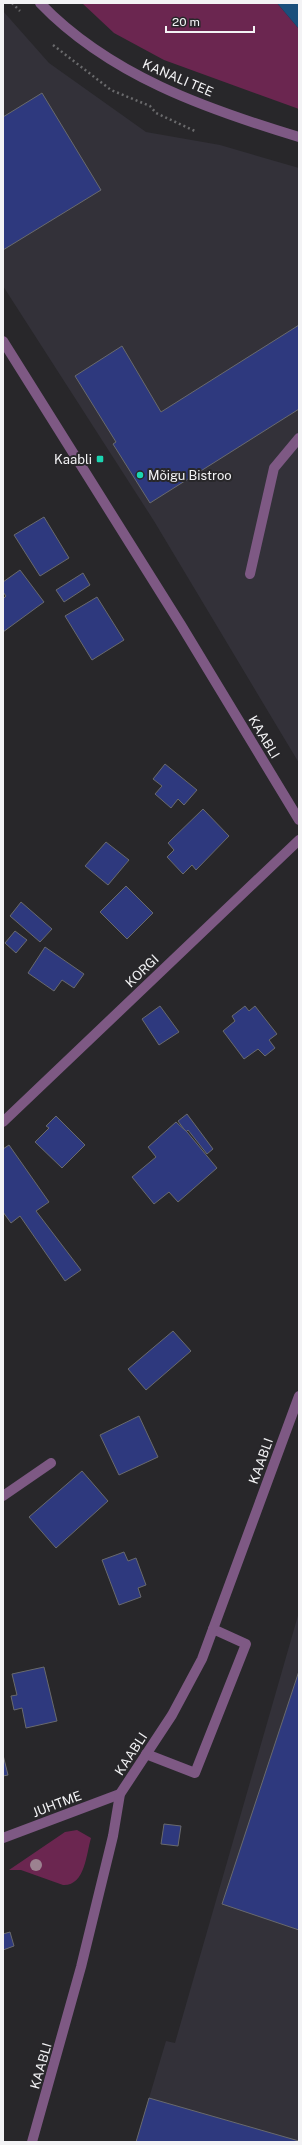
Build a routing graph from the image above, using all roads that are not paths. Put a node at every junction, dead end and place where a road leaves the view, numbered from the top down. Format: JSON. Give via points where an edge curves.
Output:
{"nodes":[{"id":1,"x":40,"y":3,"type":"edge"},
{"id":2,"x":299,"y":137,"type":"edge"},
{"id":3,"x":3,"y":341,"type":"edge"},
{"id":4,"x":299,"y":438,"type":"edge"},
{"id":5,"x":250,"y":574,"type":"dead end"},
{"id":6,"x":299,"y":820,"type":"edge"},
{"id":7,"x":299,"y":840,"type":"edge"},
{"id":8,"x":3,"y":1122,"type":"edge"},
{"id":9,"x":299,"y":1396,"type":"edge"},
{"id":10,"x":51,"y":1463,"type":"dead end"},
{"id":11,"x":3,"y":1496,"type":"edge"},
{"id":12,"x":213,"y":1629,"type":"junction"},
{"id":13,"x":146,"y":1754,"type":"junction"},
{"id":14,"x":120,"y":1794,"type":"junction"},
{"id":15,"x":3,"y":1838,"type":"edge"},
{"id":16,"x":32,"y":2142,"type":"edge"}],
"edges":[{"from":1,"to":2,"type":"street","name":"KANALI TEE","via":[[86,44],[155,85],[255,124]]},
{"from":3,"to":6,"type":"street","name":"KAABLI","via":[[181,625]]},
{"from":4,"to":5,"type":"street","via":[[274,468]]},
{"from":7,"to":8,"type":"street","name":"KORGI"},
{"from":9,"to":12,"type":"street","name":"KAABLI"},
{"from":10,"to":11,"type":"street"},
{"from":12,"to":13,"type":"street","name":"KAABLI","via":[[202,1659],[175,1709]]},
{"from":12,"to":13,"type":"street","via":[[246,1644],[195,1773]]},
{"from":13,"to":14,"type":"street","name":"KAABLI"},
{"from":14,"to":15,"type":"street","name":"JUHTME"},
{"from":14,"to":16,"type":"street","name":"KAABLI","via":[[113,1836],[79,1974]]}]}
